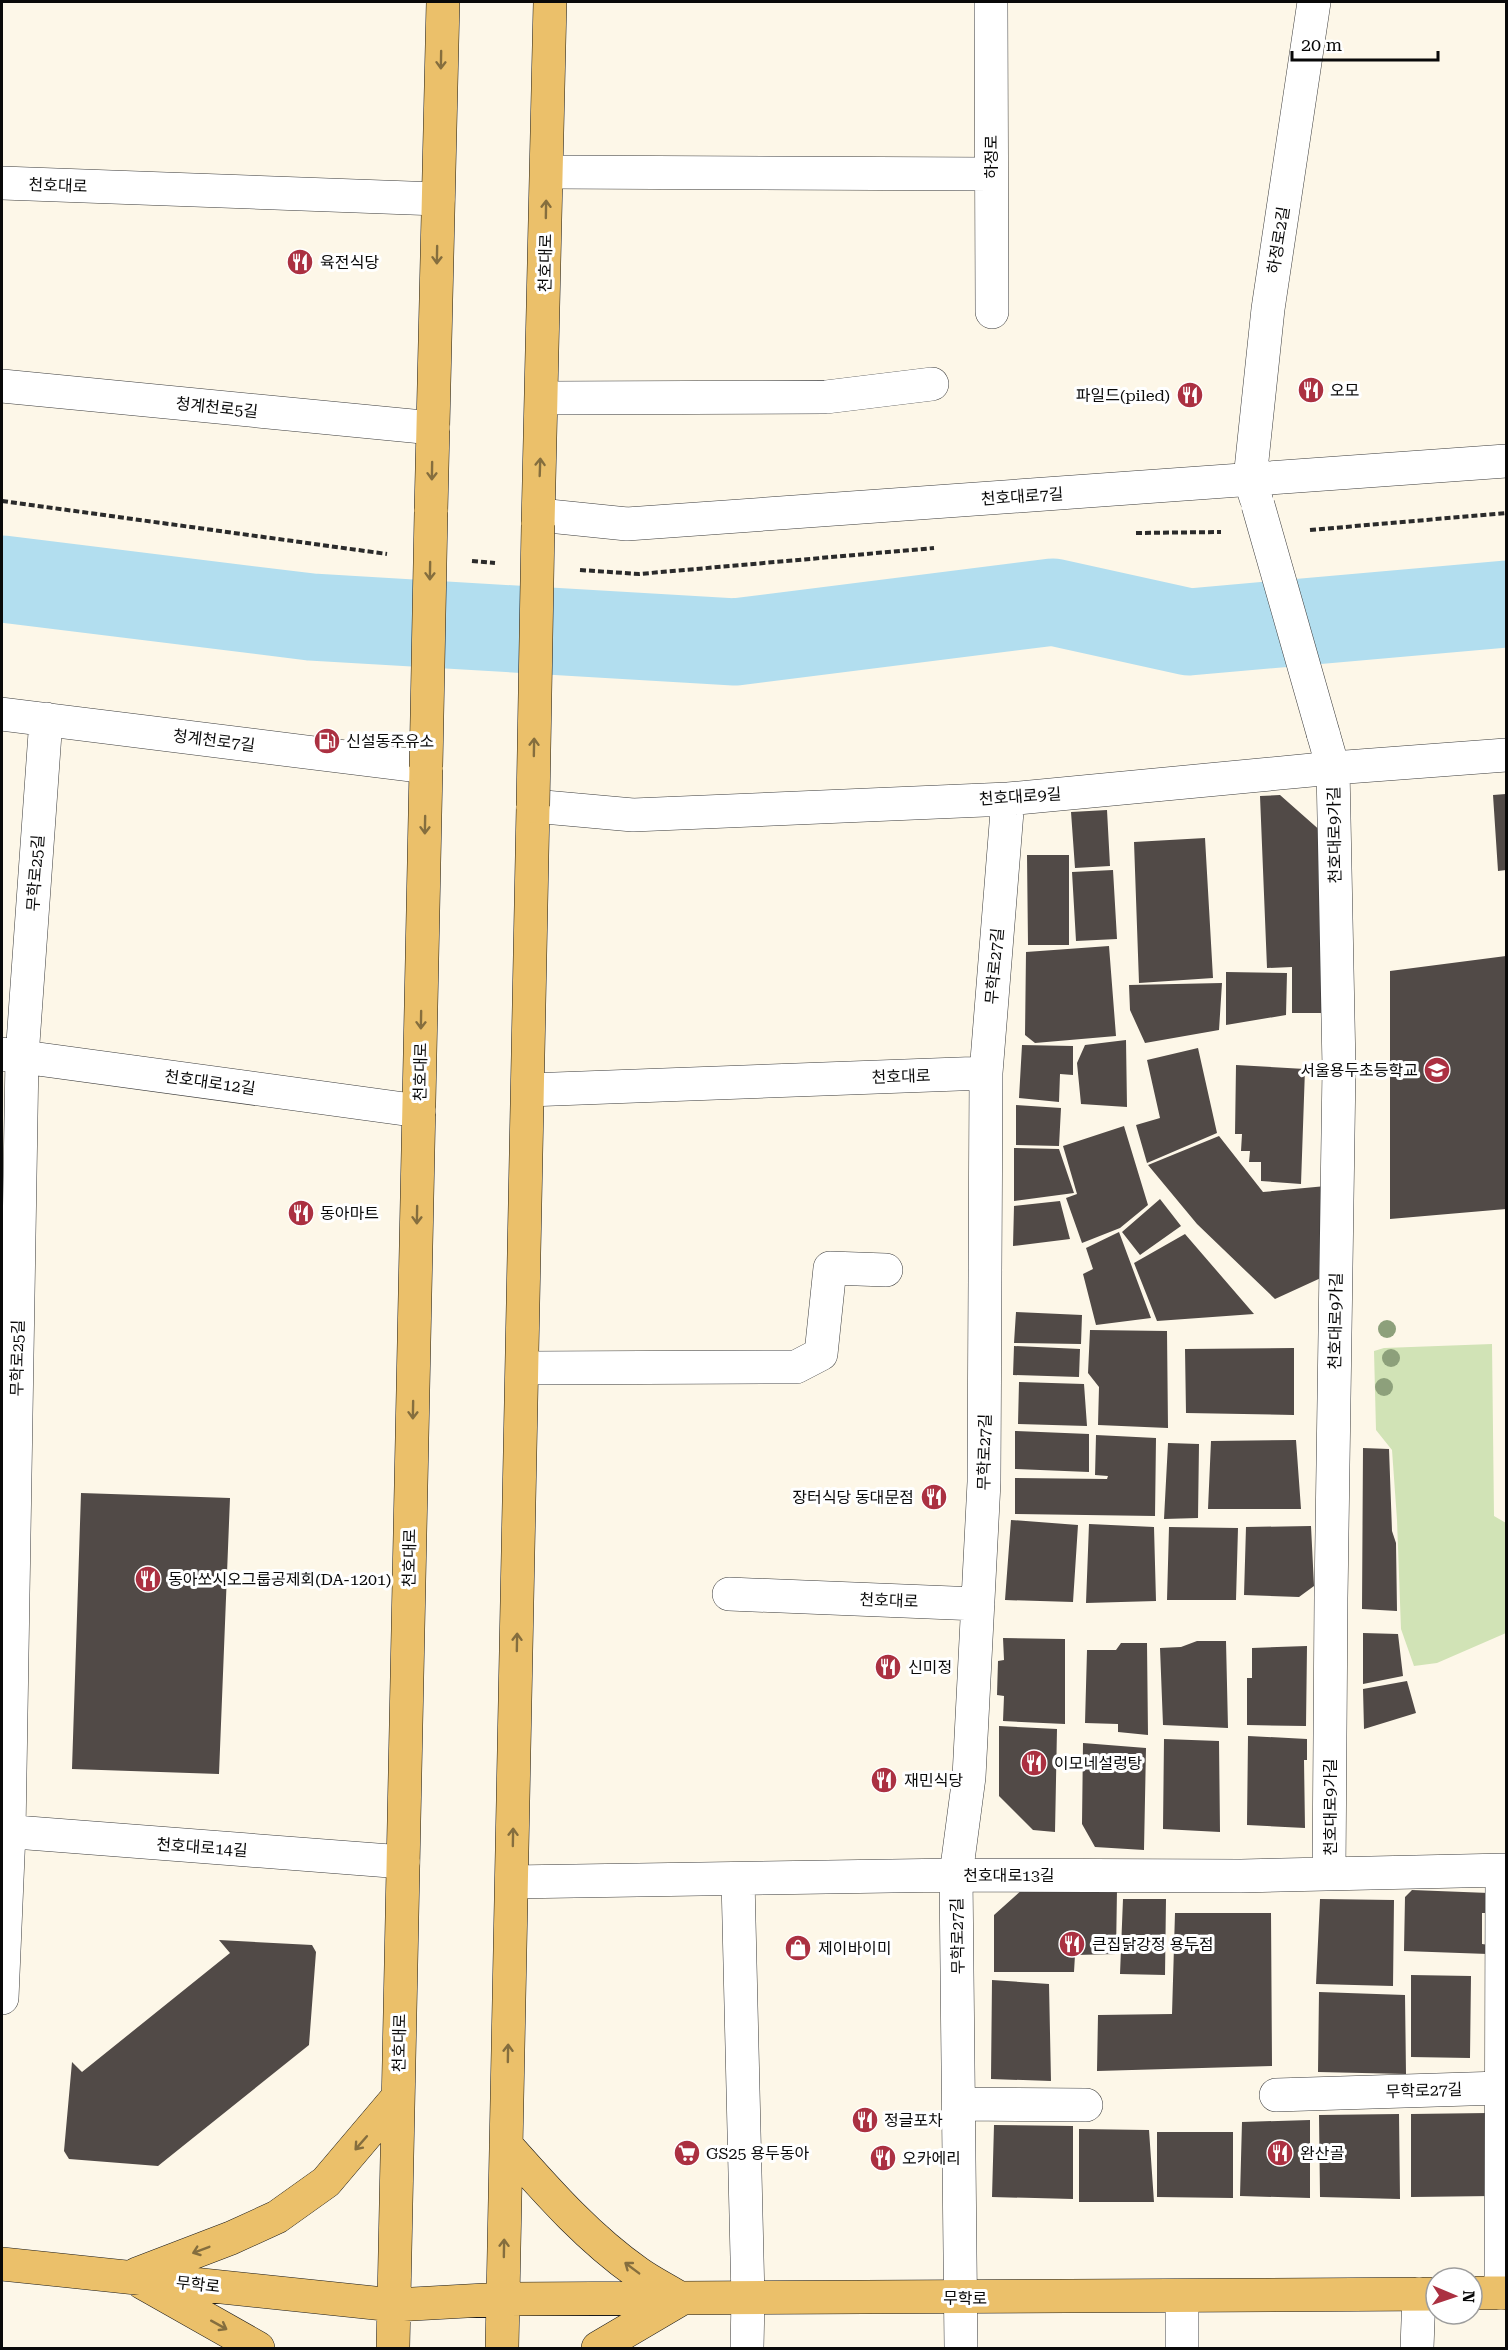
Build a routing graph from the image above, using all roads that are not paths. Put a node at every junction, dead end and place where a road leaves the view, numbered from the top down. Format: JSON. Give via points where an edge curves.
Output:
{"nodes":[{"id":1,"x":443,"y":2,"type":"edge"},
{"id":2,"x":550,"y":2,"type":"edge"},
{"id":3,"x":991,"y":2,"type":"edge"},
{"id":4,"x":1314,"y":2,"type":"edge"},
{"id":5,"x":547,"y":172,"type":"junction"},
{"id":6,"x":992,"y":174,"type":"junction"},
{"id":7,"x":2,"y":183,"type":"edge"},
{"id":8,"x":438,"y":199,"type":"junction"},
{"id":9,"x":992,"y":312,"type":"dead end"},
{"id":10,"x":932,"y":384,"type":"dead end"},
{"id":11,"x":2,"y":386,"type":"edge"},
{"id":12,"x":542,"y":398,"type":"junction"},
{"id":13,"x":433,"y":428,"type":"junction"},
{"id":14,"x":1506,"y":461,"type":"edge"},
{"id":15,"x":1254,"y":492,"type":"junction"},
{"id":16,"x":538,"y":520,"type":"junction"},
{"id":17,"x":2,"y":714,"type":"edge"},
{"id":18,"x":46,"y":719,"type":"junction"},
{"id":19,"x":1506,"y":755,"type":"edge"},
{"id":20,"x":426,"y":767,"type":"junction"},
{"id":21,"x":1332,"y":768,"type":"junction"},
{"id":22,"x":1008,"y":798,"type":"junction"},
{"id":23,"x":533,"y":806,"type":"junction"},
{"id":24,"x":12,"y":1055,"type":"edge"},
{"id":25,"x":986,"y":1073,"type":"junction"},
{"id":26,"x":528,"y":1090,"type":"junction"},
{"id":27,"x":419,"y":1111,"type":"junction"},
{"id":28,"x":886,"y":1270,"type":"dead end"},
{"id":29,"x":522,"y":1368,"type":"junction"},
{"id":30,"x":729,"y":1594,"type":"dead end"},
{"id":31,"x":978,"y":1604,"type":"junction"},
{"id":32,"x":5,"y":1832,"type":"edge"},
{"id":33,"x":403,"y":1862,"type":"junction"},
{"id":34,"x":1504,"y":1870,"type":"edge"},
{"id":35,"x":1329,"y":1874,"type":"junction"},
{"id":36,"x":956,"y":1875,"type":"junction"},
{"id":37,"x":738,"y":1879,"type":"junction"},
{"id":38,"x":512,"y":1882,"type":"junction"},
{"id":39,"x":2,"y":1998,"type":"edge"},
{"id":40,"x":1501,"y":2088,"type":"junction"},
{"id":41,"x":1276,"y":2095,"type":"dead end"},
{"id":42,"x":398,"y":2097,"type":"junction"},
{"id":43,"x":959,"y":2104,"type":"junction"},
{"id":44,"x":1086,"y":2105,"type":"dead end"},
{"id":45,"x":506,"y":2145,"type":"junction"},
{"id":46,"x":2,"y":2264,"type":"edge"},
{"id":47,"x":131,"y":2277,"type":"junction"},
{"id":48,"x":182,"y":2282,"type":"dead end"},
{"id":49,"x":1493,"y":2293,"type":"edge"},
{"id":50,"x":1424,"y":2294,"type":"edge"},
{"id":51,"x":1182,"y":2296,"type":"junction"},
{"id":52,"x":961,"y":2298,"type":"junction"},
{"id":53,"x":503,"y":2299,"type":"junction"},
{"id":54,"x":681,"y":2299,"type":"junction"},
{"id":55,"x":748,"y":2299,"type":"junction"},
{"id":56,"x":394,"y":2305,"type":"junction"},
{"id":57,"x":1424,"y":2310,"type":"edge"},
{"id":58,"x":258,"y":2349,"type":"edge"},
{"id":59,"x":393,"y":2349,"type":"edge"},
{"id":60,"x":502,"y":2349,"type":"edge"},
{"id":61,"x":598,"y":2349,"type":"edge"},
{"id":62,"x":747,"y":2349,"type":"edge"},
{"id":63,"x":961,"y":2349,"type":"edge"},
{"id":64,"x":1182,"y":2349,"type":"edge"},
{"id":65,"x":1417,"y":2349,"type":"edge"}],
"edges":[{"from":1,"to":8,"type":"main road","one_way":true},
{"from":2,"to":5,"type":"main road","name":"천호대로"},
{"from":3,"to":6,"type":"street","name":"하정로"},
{"from":4,"to":15,"type":"street","name":"하정로2길","via":[[1268,309]]},
{"from":5,"to":6,"type":"street"},
{"from":12,"to":5,"type":"main road","name":"천호대로","one_way":true},
{"from":6,"to":9,"type":"street","name":"하정로"},
{"from":7,"to":8,"type":"street","name":"천호대로"},
{"from":8,"to":13,"type":"main road","one_way":true},
{"from":10,"to":12,"type":"street","via":[[826,397]]},
{"from":11,"to":13,"type":"street","name":"청계천로5길"},
{"from":16,"to":12,"type":"main road","name":"천호대로","one_way":true},
{"from":13,"to":20,"type":"main road","name":"천호대로","one_way":true,"bridge":true},
{"from":14,"to":15,"type":"street","name":"천호대로7길"},
{"from":15,"to":16,"type":"street","name":"천호대로7길","via":[[627,524]]},
{"from":15,"to":21,"type":"street","name":"천호대로9가길","bridge":true},
{"from":23,"to":16,"type":"main road","name":"천호대로","one_way":true,"bridge":true},
{"from":17,"to":18,"type":"street","name":"청계천로7길"},
{"from":18,"to":20,"type":"street","name":"청계천로7길"},
{"from":18,"to":24,"type":"street","name":"무학로25길"},
{"from":19,"to":21,"type":"street","name":"천호대로9길"},
{"from":20,"to":27,"type":"main road","name":"천호대로","one_way":true},
{"from":21,"to":22,"type":"street","name":"천호대로9길"},
{"from":21,"to":35,"type":"street","name":"천호대로9가길","via":[[1339,1068]]},
{"from":22,"to":23,"type":"street","name":"천호대로9길","via":[[633,815]]},
{"from":22,"to":25,"type":"street","name":"무학로27길"},
{"from":23,"to":26,"type":"main road"},
{"from":24,"to":27,"type":"street","name":"천호대로12길"},
{"from":24,"to":32,"type":"street","name":"무학로25길"},
{"from":25,"to":26,"type":"street","name":"천호대로"},
{"from":25,"to":31,"type":"street","name":"무학로27길","via":[[984,1482]]},
{"from":26,"to":29,"type":"main road"},
{"from":27,"to":33,"type":"main road","name":"천호대로","one_way":true},
{"from":28,"to":29,"type":"street","via":[[830,1268],[821,1354],[796,1367]]},
{"from":38,"to":29,"type":"main road","one_way":true},
{"from":30,"to":31,"type":"street","name":"천호대로"},
{"from":31,"to":36,"type":"street","name":"무학로27길","via":[[969,1777]]},
{"from":32,"to":33,"type":"street","name":"천호대로14길"},
{"from":32,"to":39,"type":"street","name":"무학로25길"},
{"from":33,"to":42,"type":"main road","name":"천호대로"},
{"from":34,"to":35,"type":"street","name":"천호대로13길"},
{"from":34,"to":40,"type":"street"},
{"from":35,"to":36,"type":"street","name":"천호대로13길"},
{"from":36,"to":37,"type":"street","name":"천호대로13길"},
{"from":36,"to":43,"type":"street","name":"무학로27길"},
{"from":37,"to":38,"type":"street","name":"천호대로13길"},
{"from":37,"to":55,"type":"street"},
{"from":45,"to":38,"type":"main road","one_way":true},
{"from":40,"to":41,"type":"street","name":"무학로27길"},
{"from":40,"to":49,"type":"street"},
{"from":42,"to":47,"type":"main road","one_way":true,"via":[[326,2182],[277,2217]]},
{"from":42,"to":56,"type":"main road","name":"천호대로"},
{"from":43,"to":44,"type":"street"},
{"from":43,"to":52,"type":"street","name":"무학로27길"},
{"from":53,"to":45,"type":"main road","one_way":true},
{"from":54,"to":45,"type":"main road","one_way":true,"via":[[639,2274],[602,2245]]},
{"from":46,"to":47,"type":"main road","name":"무학로"},
{"from":47,"to":56,"type":"main road","name":"무학로"},
{"from":47,"to":58,"type":"main road","one_way":true},
{"from":48,"to":56,"type":"main road","name":"무학로"},
{"from":50,"to":51,"type":"main road","name":"무학로"},
{"from":51,"to":52,"type":"main road","name":"무학로"},
{"from":51,"to":64,"type":"street"},
{"from":52,"to":55,"type":"main road","name":"무학로"},
{"from":52,"to":63,"type":"street","name":"무학로27길"},
{"from":53,"to":54,"type":"main road","name":"무학로"},
{"from":53,"to":56,"type":"main road","name":"무학로"},
{"from":53,"to":60,"type":"main road"},
{"from":54,"to":55,"type":"main road","name":"무학로"},
{"from":54,"to":61,"type":"main road"},
{"from":55,"to":62,"type":"street"},
{"from":56,"to":59,"type":"main road","name":"천호대로"},
{"from":57,"to":65,"type":"street"}]}
